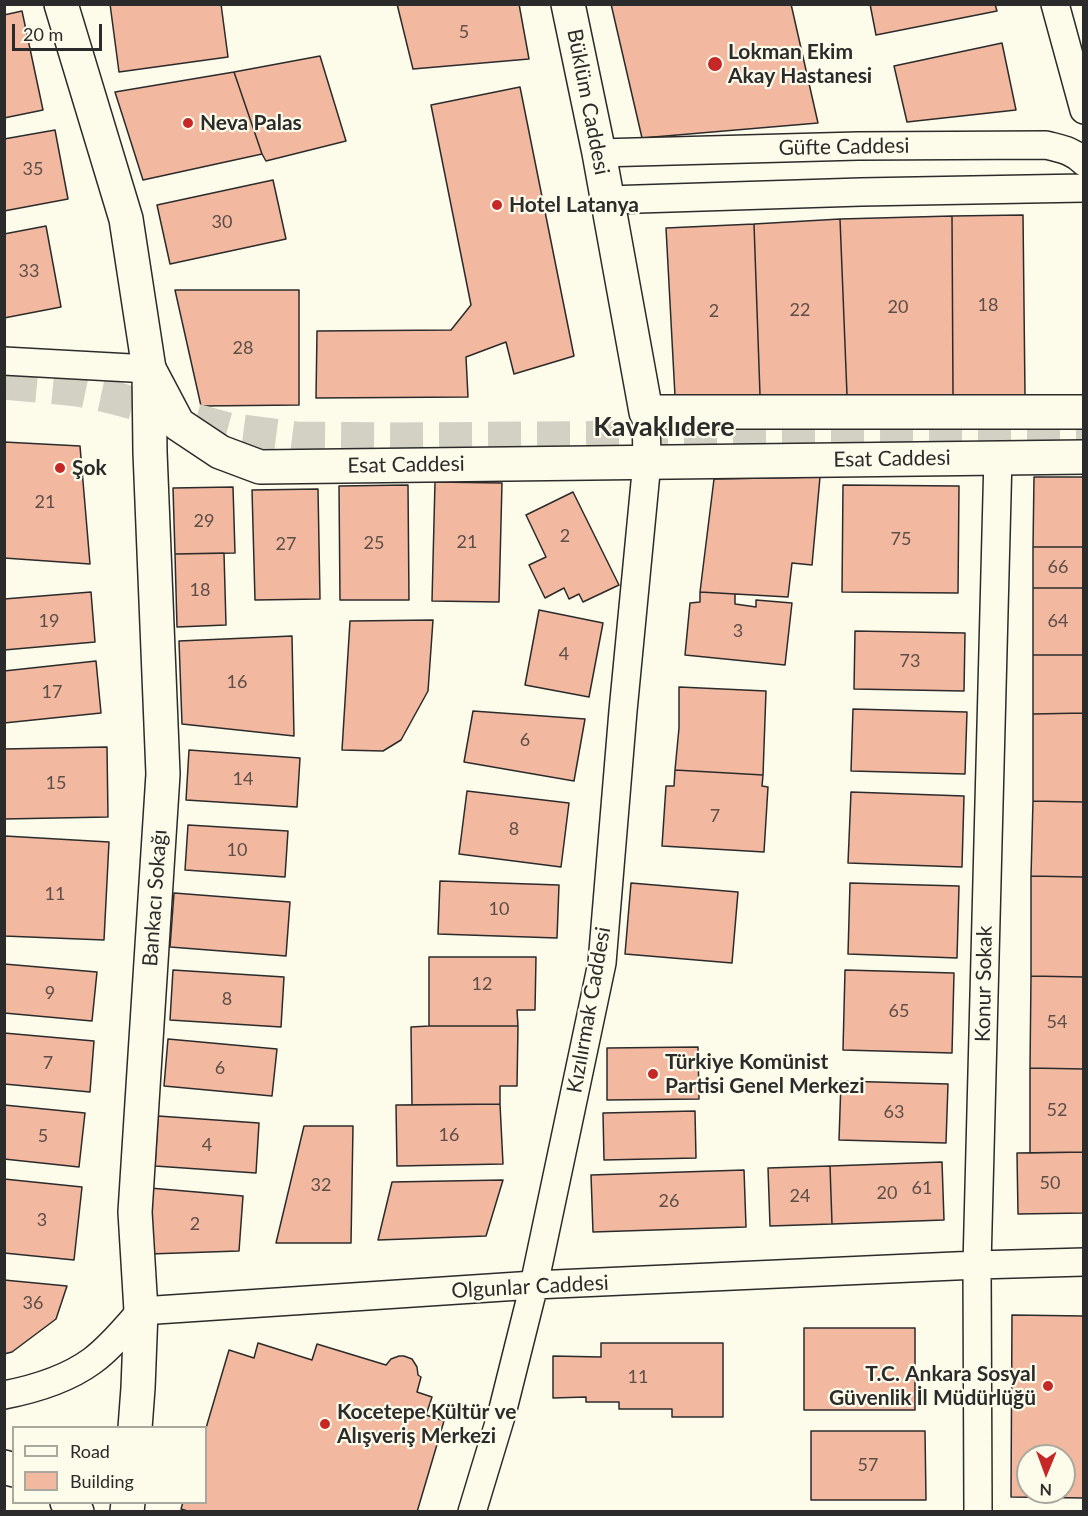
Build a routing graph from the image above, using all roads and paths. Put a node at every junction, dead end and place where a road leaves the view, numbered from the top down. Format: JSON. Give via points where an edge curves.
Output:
{"nodes":[{"id":1,"x":62,"y":4,"type":"edge"},
{"id":2,"x":568,"y":4,"type":"edge"},
{"id":3,"x":1055,"y":4,"type":"edge"},
{"id":4,"x":1083,"y":110,"type":"edge"},
{"id":5,"x":858,"y":146,"type":"junction"},
{"id":6,"x":599,"y":153,"type":"junction"},
{"id":7,"x":1083,"y":162,"type":"edge"},
{"id":8,"x":1083,"y":188,"type":"edge"},
{"id":9,"x":861,"y":192,"type":"junction"},
{"id":10,"x":607,"y":200,"type":"junction"},
{"id":11,"x":4,"y":361,"type":"edge"},
{"id":12,"x":149,"y":369,"type":"junction"},
{"id":13,"x":645,"y":412,"type":"junction"},
{"id":14,"x":1083,"y":412,"type":"edge"},
{"id":15,"x":998,"y":457,"type":"junction"},
{"id":16,"x":1083,"y":457,"type":"edge"},
{"id":17,"x":647,"y":462,"type":"junction"},
{"id":18,"x":1083,"y":1262,"type":"edge"},
{"id":19,"x":977,"y":1265,"type":"junction"},
{"id":20,"x":534,"y":1286,"type":"junction"},
{"id":21,"x":141,"y":1311,"type":"junction"},
{"id":22,"x":4,"y":1395,"type":"edge"},
{"id":23,"x":135,"y":1426,"type":"edge"},
{"id":24,"x":472,"y":1512,"type":"edge"},
{"id":25,"x":978,"y":1512,"type":"edge"}],
"edges":[{"from":1,"to":12,"type":"street","name":"Esat Caddesi","via":[[126,219]]},
{"from":2,"to":6,"type":"street","name":"Büklüm Caddesi"},
{"from":3,"to":4,"type":"street"},
{"from":5,"to":6,"type":"street","name":"Güfte Caddesi"},
{"from":5,"to":7,"type":"street","name":"Güfte Caddesi","via":[[1046,145],[1075,154]]},
{"from":5,"to":9,"type":"street"},
{"from":6,"to":10,"type":"street","name":"Büklüm Caddesi"},
{"from":8,"to":9,"type":"street"},
{"from":9,"to":10,"type":"street"},
{"from":10,"to":13,"type":"street","name":"Büklüm Caddesi"},
{"from":11,"to":12,"type":"street"},
{"from":12,"to":17,"type":"street","name":"Esat Caddesi","via":[[178,424],[220,452],[260,467]]},
{"from":12,"to":21,"type":"street","name":"Bankacı Sokağı","via":[[163,774],[135,1212]]},
{"from":13,"to":14,"type":"street"},
{"from":13,"to":17,"type":"street","name":"Kızılırmak Caddesi"},
{"from":15,"to":16,"type":"street","name":"Esat Caddesi"},
{"from":15,"to":17,"type":"street","name":"Esat Caddesi"},
{"from":15,"to":19,"type":"street","name":"Konur Sokak"},
{"from":17,"to":20,"type":"street","name":"Kızılırmak Caddesi","via":[[602,963]]},
{"from":18,"to":19,"type":"street","name":"Olgunlar Caddesi"},
{"from":19,"to":20,"type":"street","name":"Olgunlar Caddesi"},
{"from":19,"to":25,"type":"street","name":"Konur Sokak"},
{"from":20,"to":21,"type":"street","name":"Olgunlar Caddesi"},
{"from":20,"to":24,"type":"street","name":"Kızılırmak Caddesi"},
{"from":21,"to":22,"type":"street","via":[[92,1361],[35,1389]]},
{"from":21,"to":23,"type":"street","name":"Bankacı Sokağı"}]}
